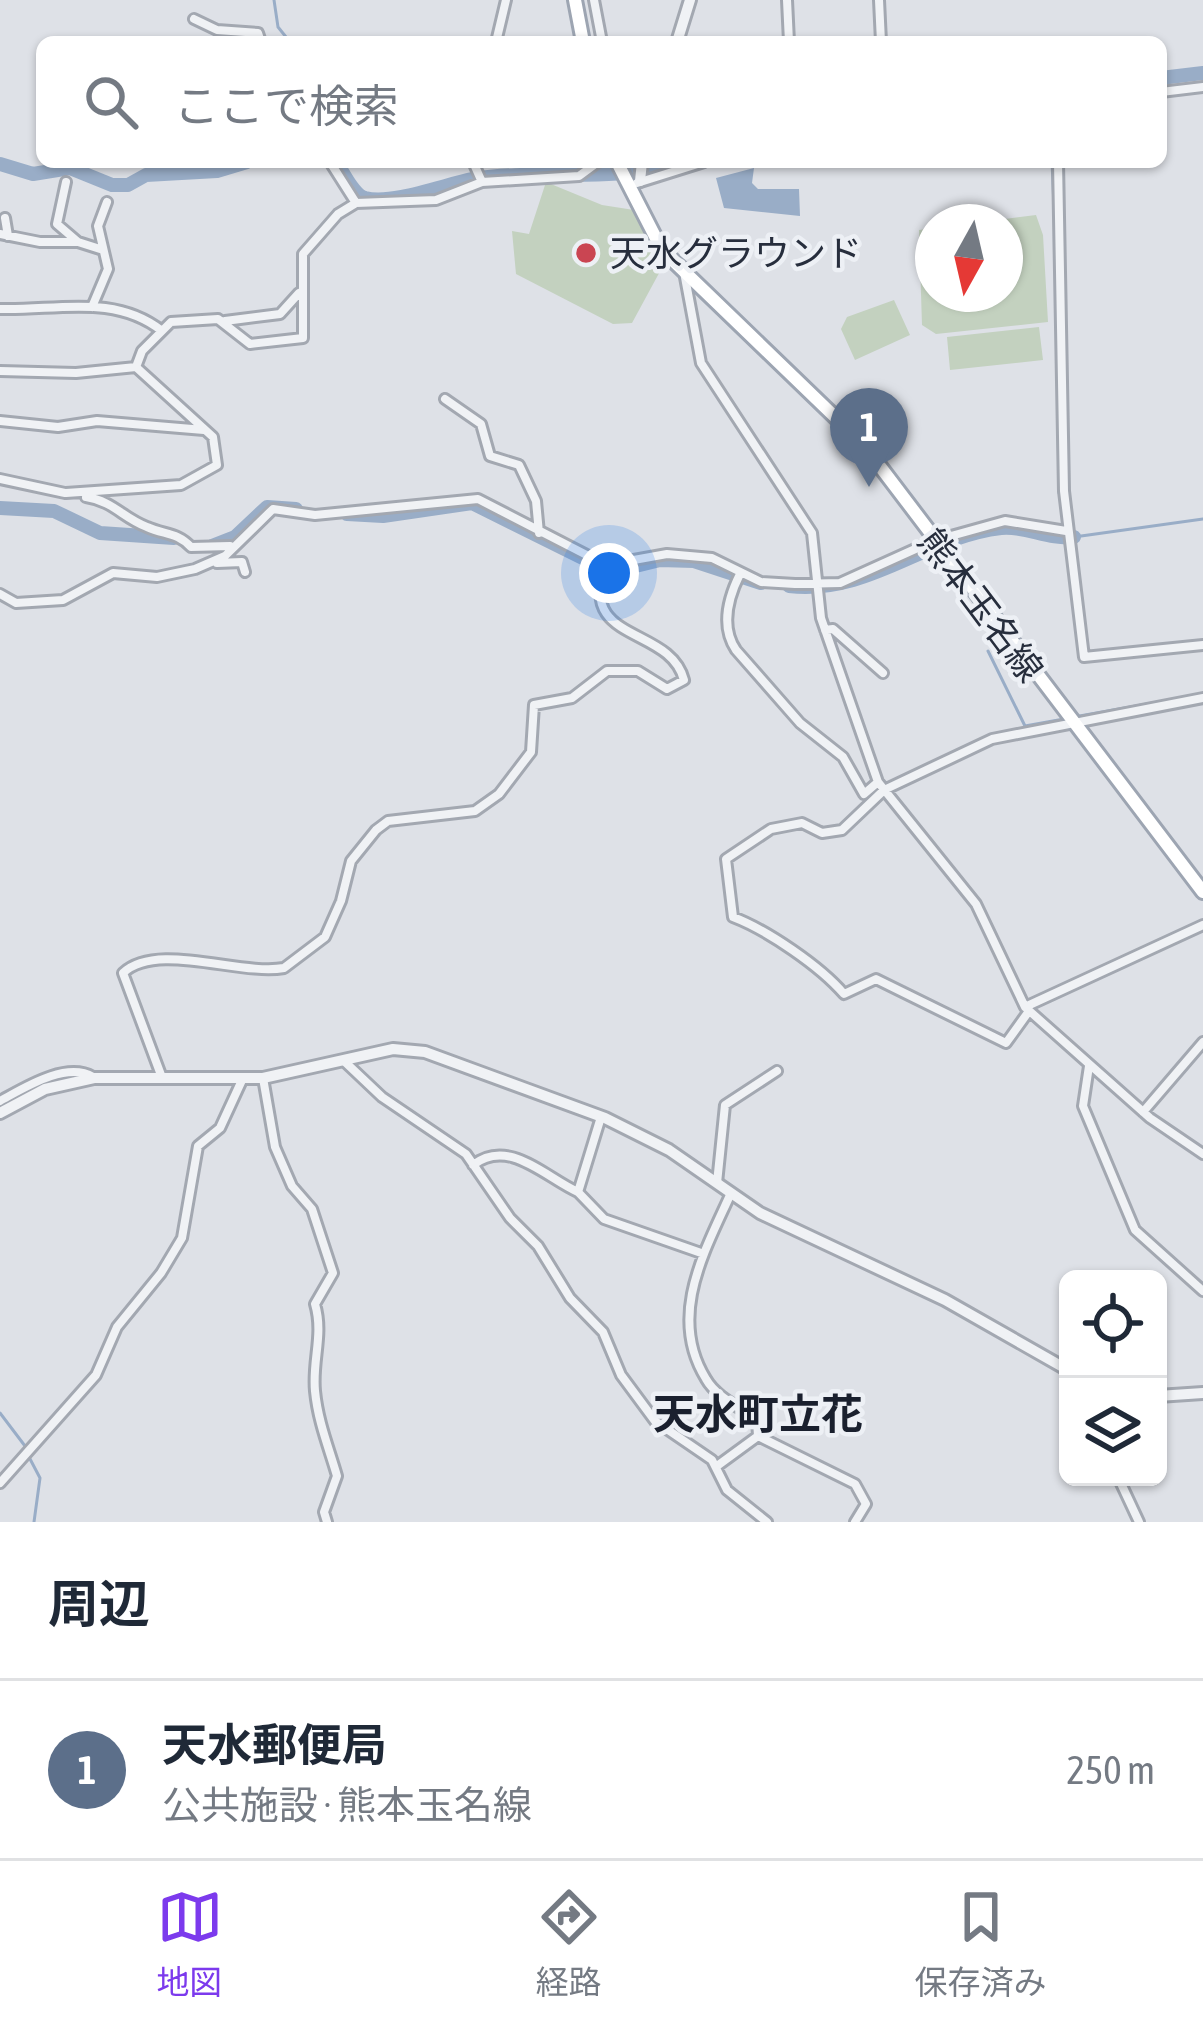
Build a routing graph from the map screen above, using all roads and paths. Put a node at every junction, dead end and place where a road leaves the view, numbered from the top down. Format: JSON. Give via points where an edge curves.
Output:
{"nodes":[{"id":1,"x":506,"y":0,"type":"edge"},
{"id":2,"x":575,"y":0,"type":"edge"},
{"id":3,"x":594,"y":0,"type":"edge"},
{"id":4,"x":690,"y":0,"type":"edge"},
{"id":5,"x":788,"y":0,"type":"edge"},
{"id":6,"x":878,"y":0,"type":"edge"},
{"id":7,"x":194,"y":20,"type":"dead end"},
{"id":8,"x":259,"y":36,"type":"edge"},
{"id":9,"x":497,"y":36,"type":"edge"},
{"id":10,"x":582,"y":36,"type":"edge"},
{"id":11,"x":601,"y":36,"type":"edge"},
{"id":12,"x":679,"y":36,"type":"edge"},
{"id":13,"x":789,"y":36,"type":"edge"},
{"id":14,"x":881,"y":36,"type":"edge"},
{"id":15,"x":1203,"y":87,"type":"edge"},
{"id":16,"x":1167,"y":91,"type":"edge"},
{"id":17,"x":334,"y":168,"type":"edge"},
{"id":18,"x":475,"y":168,"type":"edge"},
{"id":19,"x":591,"y":168,"type":"edge"},
{"id":20,"x":665,"y":168,"type":"edge"},
{"id":21,"x":1058,"y":168,"type":"edge"},
{"id":22,"x":632,"y":173,"type":"edge"},
{"id":23,"x":480,"y":179,"type":"junction"},
{"id":24,"x":66,"y":182,"type":"dead end"},
{"id":25,"x":107,"y":202,"type":"dead end"},
{"id":26,"x":356,"y":203,"type":"junction"},
{"id":27,"x":5,"y":218,"type":"dead end"},
{"id":28,"x":4,"y":235,"type":"edge"},
{"id":29,"x":78,"y":242,"type":"junction"},
{"id":30,"x":100,"y":249,"type":"junction"},
{"id":31,"x":684,"y":272,"type":"junction"},
{"id":32,"x":299,"y":292,"type":"junction"},
{"id":33,"x":92,"y":307,"type":"junction"},
{"id":34,"x":0,"y":309,"type":"edge"},
{"id":35,"x":225,"y":321,"type":"junction"},
{"id":36,"x":162,"y":331,"type":"junction"},
{"id":37,"x":136,"y":368,"type":"junction"},
{"id":38,"x":0,"y":370,"type":"edge"},
{"id":39,"x":445,"y":399,"type":"dead end"},
{"id":40,"x":0,"y":421,"type":"edge"},
{"id":41,"x":206,"y":430,"type":"junction"},
{"id":42,"x":0,"y":479,"type":"edge"},
{"id":43,"x":66,"y":493,"type":"junction"},
{"id":44,"x":539,"y":532,"type":"junction"},
{"id":45,"x":1067,"y":536,"type":"junction"},
{"id":46,"x":230,"y":546,"type":"junction"},
{"id":47,"x":938,"y":547,"type":"junction"},
{"id":48,"x":210,"y":563,"type":"junction"},
{"id":49,"x":605,"y":566,"type":"junction"},
{"id":50,"x":244,"y":572,"type":"dead end"},
{"id":51,"x":739,"y":576,"type":"junction"},
{"id":52,"x":816,"y":588,"type":"junction"},
{"id":53,"x":0,"y":594,"type":"edge"},
{"id":54,"x":825,"y":630,"type":"junction"},
{"id":55,"x":1203,"y":645,"type":"edge"},
{"id":56,"x":883,"y":673,"type":"dead end"},
{"id":57,"x":1203,"y":698,"type":"edge"},
{"id":58,"x":1064,"y":716,"type":"junction"},
{"id":59,"x":881,"y":786,"type":"junction"},
{"id":60,"x":1203,"y":892,"type":"edge"},
{"id":61,"x":1203,"y":925,"type":"edge"},
{"id":62,"x":1027,"y":1009,"type":"junction"},
{"id":63,"x":1203,"y":1042,"type":"edge"},
{"id":64,"x":344,"y":1061,"type":"junction"},
{"id":65,"x":1089,"y":1065,"type":"junction"},
{"id":66,"x":777,"y":1071,"type":"dead end"},
{"id":67,"x":161,"y":1075,"type":"junction"},
{"id":68,"x":244,"y":1075,"type":"junction"},
{"id":69,"x":94,"y":1078,"type":"junction"},
{"id":70,"x":263,"y":1078,"type":"junction"},
{"id":71,"x":0,"y":1101,"type":"edge"},
{"id":72,"x":1143,"y":1112,"type":"junction"},
{"id":73,"x":0,"y":1114,"type":"edge"},
{"id":74,"x":601,"y":1117,"type":"junction"},
{"id":75,"x":1203,"y":1154,"type":"edge"},
{"id":76,"x":473,"y":1165,"type":"junction"},
{"id":77,"x":717,"y":1183,"type":"junction"},
{"id":78,"x":578,"y":1192,"type":"junction"},
{"id":79,"x":731,"y":1193,"type":"junction"},
{"id":80,"x":704,"y":1254,"type":"junction"},
{"id":81,"x":1203,"y":1292,"type":"edge"},
{"id":82,"x":1059,"y":1365,"type":"edge"},
{"id":83,"x":1203,"y":1393,"type":"edge"},
{"id":84,"x":1167,"y":1395,"type":"edge"},
{"id":85,"x":758,"y":1436,"type":"junction"},
{"id":86,"x":717,"y":1466,"type":"junction"},
{"id":87,"x":0,"y":1483,"type":"edge"},
{"id":88,"x":1122,"y":1486,"type":"edge"},
{"id":89,"x":327,"y":1522,"type":"edge"},
{"id":90,"x":767,"y":1522,"type":"edge"},
{"id":91,"x":855,"y":1522,"type":"edge"},
{"id":92,"x":1139,"y":1522,"type":"edge"}],
"edges":[{"from":1,"to":9,"type":"street"},
{"from":2,"to":10,"type":"main road"},
{"from":3,"to":11,"type":"street"},
{"from":4,"to":12,"type":"street"},
{"from":5,"to":13,"type":"street"},
{"from":6,"to":14,"type":"street"},
{"from":7,"to":8,"type":"street"},
{"from":15,"to":16,"type":"street"},
{"from":17,"to":26,"type":"street"},
{"from":18,"to":23,"type":"street"},
{"from":19,"to":23,"type":"street"},
{"from":20,"to":22,"type":"street"},
{"from":21,"to":45,"type":"street"},
{"from":22,"to":31,"type":"main road","name":"熊本玉名線","via":[[651,235]]},
{"from":23,"to":26,"type":"street","via":[[436,200]]},
{"from":24,"to":29,"type":"street","via":[[57,224]]},
{"from":25,"to":30,"type":"street"},
{"from":26,"to":32,"type":"street","via":[[303,254]]},
{"from":27,"to":28,"type":"street"},
{"from":28,"to":29,"type":"street"},
{"from":29,"to":30,"type":"street"},
{"from":30,"to":33,"type":"street","via":[[108,269]]},
{"from":31,"to":47,"type":"main road","name":"熊本玉名線","via":[[863,444]]},
{"from":31,"to":52,"type":"street","via":[[701,363],[812,533]]},
{"from":32,"to":35,"type":"street","via":[[280,314]]},
{"from":32,"to":35,"type":"street","via":[[303,338],[250,344]]},
{"from":33,"to":34,"type":"street"},
{"from":33,"to":36,"type":"street","via":[[127,311]]},
{"from":35,"to":36,"type":"street","via":[[180,319]]},
{"from":36,"to":37,"type":"street"},
{"from":37,"to":38,"type":"street"},
{"from":37,"to":41,"type":"street"},
{"from":39,"to":44,"type":"street","via":[[481,424],[490,456],[519,465]]},
{"from":40,"to":41,"type":"street"},
{"from":41,"to":43,"type":"street","via":[[219,458],[197,480]]},
{"from":42,"to":43,"type":"street"},
{"from":43,"to":46,"type":"street","via":[[118,505],[191,547]]},
{"from":44,"to":46,"type":"street","via":[[478,499],[458,497],[392,510],[273,508]]},
{"from":44,"to":49,"type":"street"},
{"from":45,"to":47,"type":"street","via":[[1005,521]]},
{"from":45,"to":55,"type":"street","via":[[1084,657]]},
{"from":46,"to":48,"type":"street"},
{"from":47,"to":52,"type":"street"},
{"from":47,"to":58,"type":"main road","name":"熊本玉名線"},
{"from":48,"to":50,"type":"street","via":[[242,562]]},
{"from":48,"to":53,"type":"street","via":[[157,577],[113,573],[63,600],[16,603]]},
{"from":49,"to":51,"type":"street","via":[[668,554],[712,558]]},
{"from":49,"to":67,"type":"street","via":[[605,617],[677,666],[684,680],[667,689],[638,670],[607,671],[572,698],[534,705],[531,752],[499,794],[475,811],[388,821],[376,830],[351,861],[325,937],[284,968],[133,964],[123,974]]},
{"from":51,"to":52,"type":"street"},
{"from":51,"to":59,"type":"street","via":[[727,637],[787,710],[843,757],[858,791]]},
{"from":52,"to":54,"type":"street"},
{"from":54,"to":56,"type":"street","via":[[857,645]]},
{"from":54,"to":59,"type":"street"},
{"from":57,"to":58,"type":"street"},
{"from":58,"to":59,"type":"street"},
{"from":58,"to":60,"type":"main road","name":"熊本玉名線"},
{"from":59,"to":62,"type":"street","via":[[976,904]]},
{"from":59,"to":62,"type":"street","via":[[842,830],[794,824],[740,845],[726,859],[733,917],[764,929],[848,996],[876,979],[1006,1043]]},
{"from":61,"to":62,"type":"street"},
{"from":62,"to":65,"type":"street"},
{"from":63,"to":72,"type":"street"},
{"from":64,"to":70,"type":"street"},
{"from":64,"to":74,"type":"street","via":[[393,1049],[425,1052]]},
{"from":64,"to":76,"type":"street"},
{"from":65,"to":72,"type":"street"},
{"from":65,"to":81,"type":"street","via":[[1083,1106],[1135,1230]]},
{"from":66,"to":77,"type":"street","via":[[724,1105]]},
{"from":67,"to":68,"type":"street"},
{"from":67,"to":69,"type":"street"},
{"from":68,"to":70,"type":"street"},
{"from":68,"to":87,"type":"street","via":[[220,1128],[198,1146],[182,1238],[117,1327],[96,1375]]},
{"from":69,"to":71,"type":"street","via":[[51,1078]]},
{"from":69,"to":73,"type":"street","via":[[45,1089]]},
{"from":70,"to":89,"type":"street","via":[[275,1147],[317,1220],[333,1273],[315,1304],[322,1333],[315,1390],[337,1476]]},
{"from":72,"to":75,"type":"street"},
{"from":74,"to":77,"type":"street"},
{"from":74,"to":78,"type":"street"},
{"from":76,"to":78,"type":"street","via":[[496,1156],[527,1160]]},
{"from":76,"to":86,"type":"street","via":[[598,1325],[655,1421]]},
{"from":77,"to":79,"type":"street"},
{"from":78,"to":80,"type":"street","via":[[604,1219]]},
{"from":79,"to":80,"type":"street"},
{"from":79,"to":82,"type":"street"},
{"from":80,"to":85,"type":"street","via":[[690,1287],[690,1326],[706,1380],[757,1420]]},
{"from":83,"to":84,"type":"street"},
{"from":85,"to":86,"type":"street"},
{"from":85,"to":91,"type":"street","via":[[855,1484],[866,1504]]},
{"from":86,"to":90,"type":"street","via":[[727,1490]]},
{"from":88,"to":92,"type":"street"}]}
